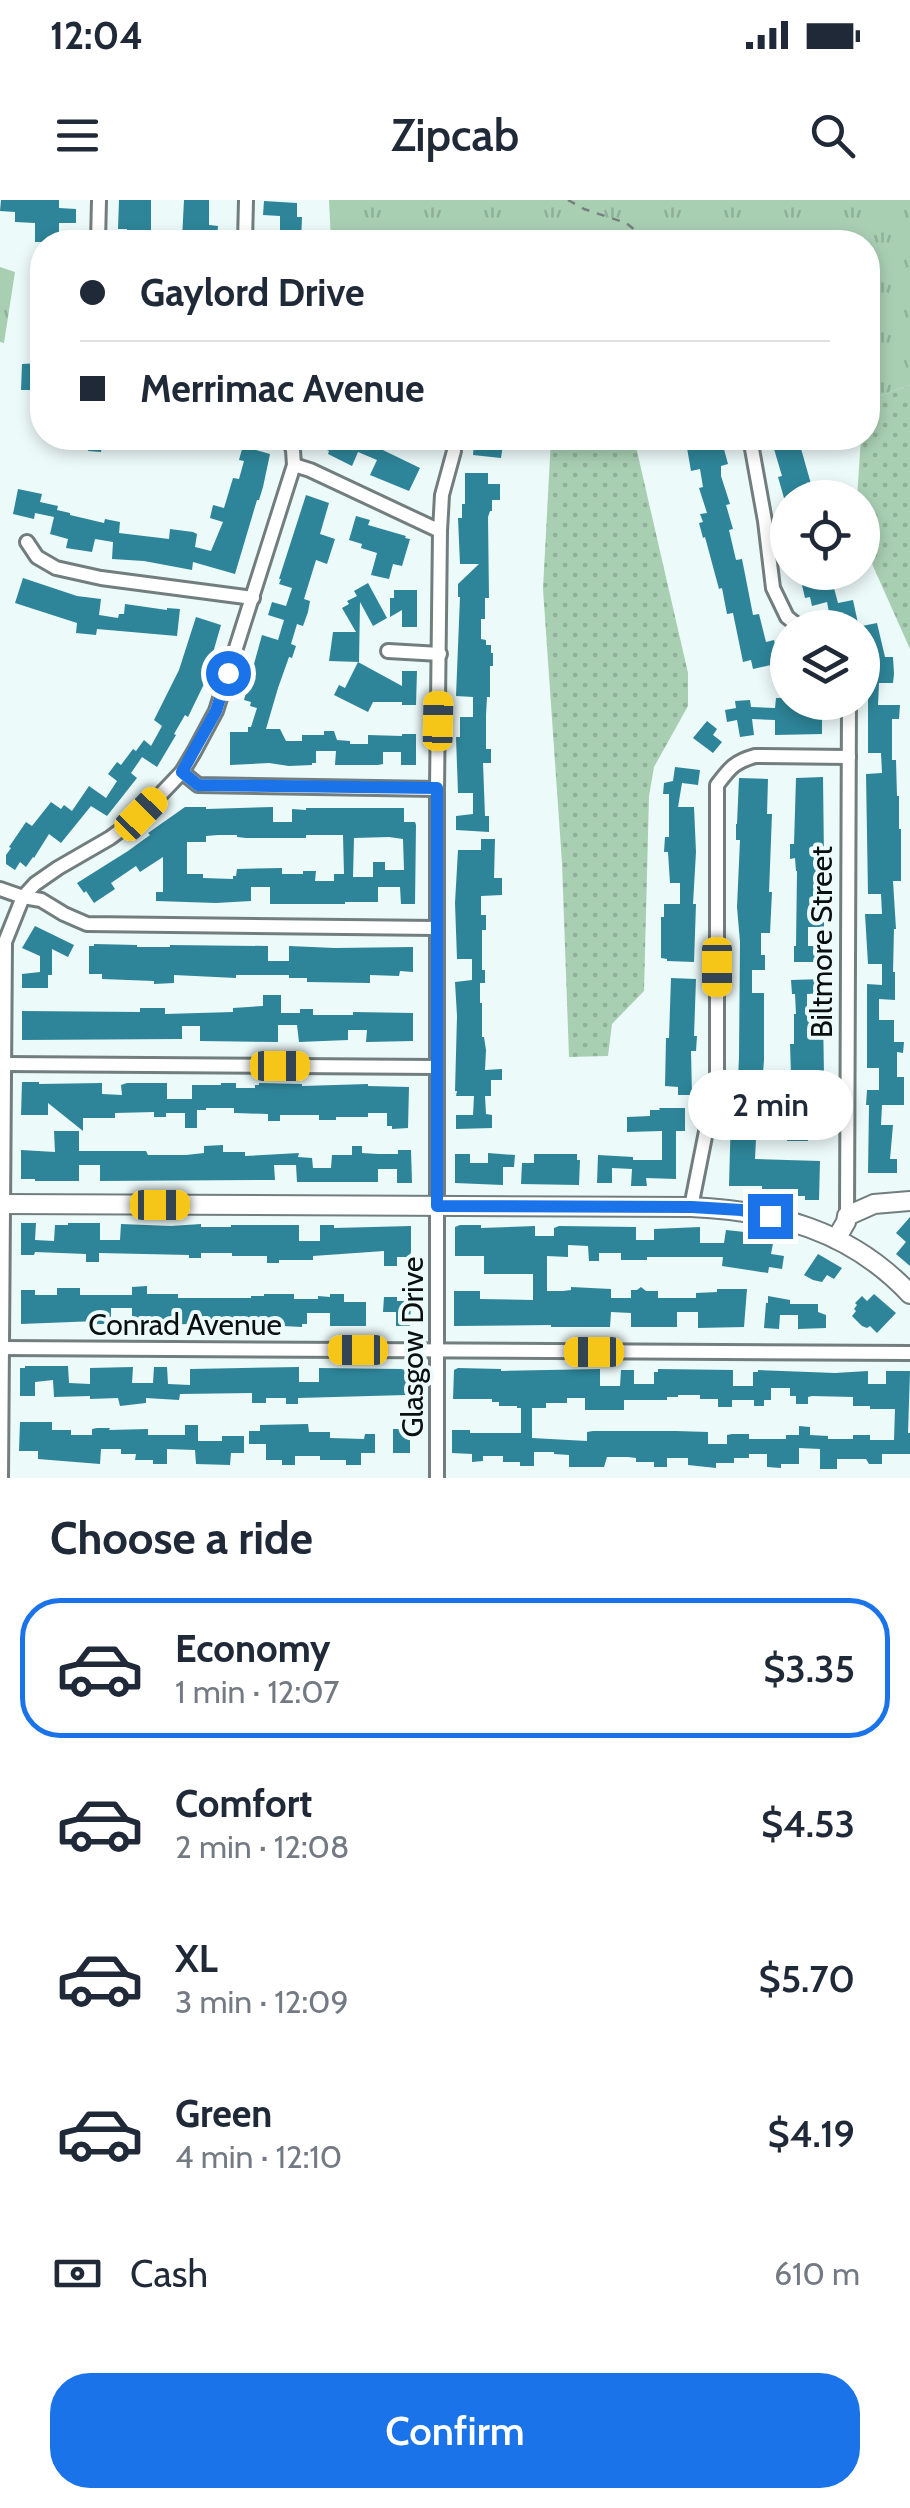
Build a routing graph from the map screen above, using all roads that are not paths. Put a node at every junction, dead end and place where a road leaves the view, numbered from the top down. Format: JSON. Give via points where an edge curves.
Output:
{"nodes":[{"id":1,"x":99,"y":200,"type":"edge"},
{"id":2,"x":246,"y":200,"type":"edge"},
{"id":3,"x":98,"y":230,"type":"edge"},
{"id":4,"x":245,"y":230,"type":"edge"},
{"id":5,"x":293,"y":450,"type":"edge"},
{"id":6,"x":454,"y":450,"type":"edge"},
{"id":7,"x":752,"y":450,"type":"edge"},
{"id":8,"x":294,"y":465,"type":"junction"},
{"id":9,"x":440,"y":531,"type":"junction"},
{"id":10,"x":27,"y":542,"type":"dead end"},
{"id":11,"x":253,"y":598,"type":"junction"},
{"id":12,"x":784,"y":610,"type":"edge"},
{"id":13,"x":388,"y":651,"type":"dead end"},
{"id":14,"x":440,"y":654,"type":"junction"},
{"id":15,"x":849,"y":720,"type":"edge"},
{"id":16,"x":850,"y":757,"type":"junction"},
{"id":17,"x":182,"y":772,"type":"junction"},
{"id":18,"x":437,"y":788,"type":"junction"},
{"id":19,"x":0,"y":888,"type":"edge"},
{"id":20,"x":23,"y":897,"type":"junction"},
{"id":21,"x":437,"y":928,"type":"junction"},
{"id":22,"x":4,"y":1064,"type":"junction"},
{"id":23,"x":437,"y":1067,"type":"junction"},
{"id":24,"x":910,"y":1201,"type":"edge"},
{"id":25,"x":1,"y":1204,"type":"edge"},
{"id":26,"x":437,"y":1206,"type":"junction"},
{"id":27,"x":692,"y":1207,"type":"junction"},
{"id":28,"x":846,"y":1216,"type":"junction"},
{"id":29,"x":836,"y":1239,"type":"junction"},
{"id":30,"x":910,"y":1294,"type":"edge"},
{"id":31,"x":1,"y":1348,"type":"edge"},
{"id":32,"x":437,"y":1351,"type":"junction"},
{"id":33,"x":910,"y":1353,"type":"edge"},
{"id":34,"x":1,"y":1478,"type":"edge"},
{"id":35,"x":437,"y":1478,"type":"edge"}],
"edges":[{"from":1,"to":3,"type":"street"},
{"from":2,"to":4,"type":"street"},
{"from":5,"to":8,"type":"street"},
{"from":6,"to":9,"type":"street","name":"Glasgow Drive"},
{"from":7,"to":12,"type":"street","via":[[773,588]]},
{"from":8,"to":9,"type":"street"},
{"from":8,"to":11,"type":"street"},
{"from":9,"to":14,"type":"street","name":"Glasgow Drive"},
{"from":10,"to":11,"type":"street","via":[[56,568]]},
{"from":11,"to":17,"type":"street","via":[[216,711]]},
{"from":13,"to":14,"type":"street"},
{"from":14,"to":18,"type":"street","name":"Glasgow Drive"},
{"from":15,"to":16,"type":"street","name":"Biltmore Street"},
{"from":16,"to":27,"type":"street","via":[[755,756],[730,767],[718,785],[717,1076]]},
{"from":16,"to":28,"type":"street","name":"Biltmore Street"},
{"from":17,"to":18,"type":"street","via":[[198,785]]},
{"from":17,"to":20,"type":"street","via":[[141,814]]},
{"from":18,"to":21,"type":"street","name":"Glasgow Drive"},
{"from":19,"to":20,"type":"street"},
{"from":20,"to":21,"type":"street","via":[[87,924]]},
{"from":20,"to":22,"type":"street","via":[[5,942]]},
{"from":21,"to":23,"type":"street","name":"Glasgow Drive"},
{"from":22,"to":23,"type":"street"},
{"from":22,"to":25,"type":"street"},
{"from":23,"to":26,"type":"street","name":"Glasgow Drive"},
{"from":24,"to":28,"type":"street","via":[[874,1204]]},
{"from":25,"to":26,"type":"street"},
{"from":25,"to":31,"type":"street"},
{"from":26,"to":27,"type":"street"},
{"from":26,"to":32,"type":"street","name":"Glasgow Drive"},
{"from":27,"to":29,"type":"street","via":[[770,1216]]},
{"from":28,"to":29,"type":"street","name":"Biltmore Street"},
{"from":29,"to":30,"type":"street"},
{"from":31,"to":32,"type":"street","name":"Conrad Avenue"},
{"from":31,"to":34,"type":"street"},
{"from":32,"to":33,"type":"street","name":"Conrad Avenue"},
{"from":32,"to":35,"type":"street","name":"Glasgow Drive"}]}
